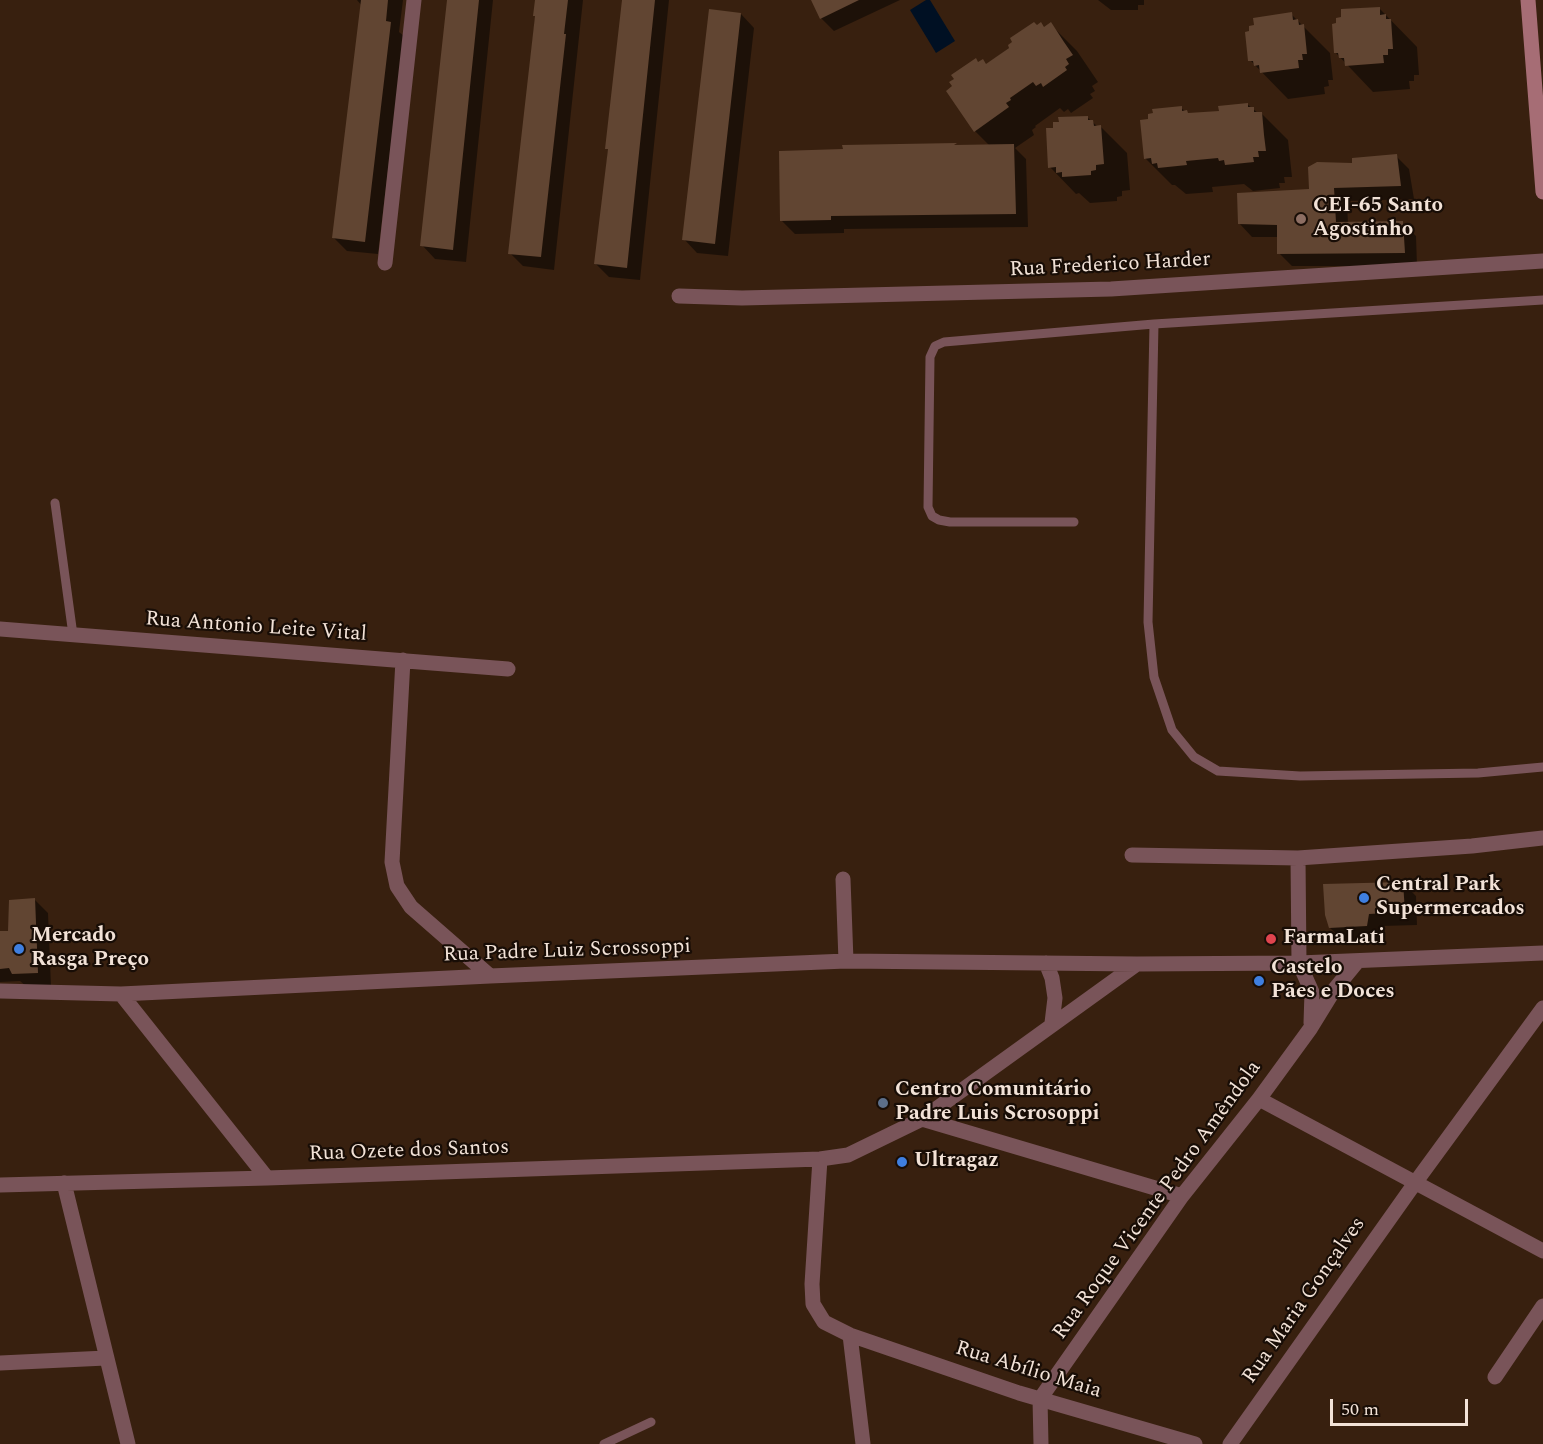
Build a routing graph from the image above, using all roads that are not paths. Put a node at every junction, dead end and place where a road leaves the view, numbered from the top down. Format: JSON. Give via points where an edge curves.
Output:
{"nodes":[{"id":1,"x":414,"y":0,"type":"edge"},
{"id":2,"x":1528,"y":0,"type":"edge"},
{"id":3,"x":1543,"y":192,"type":"edge"},
{"id":4,"x":1543,"y":261,"type":"edge"},
{"id":5,"x":385,"y":263,"type":"dead end"},
{"id":6,"x":679,"y":296,"type":"dead end"},
{"id":7,"x":1543,"y":300,"type":"edge"},
{"id":8,"x":1154,"y":324,"type":"junction"},
{"id":9,"x":55,"y":503,"type":"dead end"},
{"id":10,"x":1074,"y":522,"type":"dead end"},
{"id":11,"x":0,"y":629,"type":"edge"},
{"id":12,"x":73,"y":635,"type":"junction"},
{"id":13,"x":403,"y":660,"type":"junction"},
{"id":14,"x":508,"y":669,"type":"dead end"},
{"id":15,"x":1543,"y":767,"type":"edge"},
{"id":16,"x":1543,"y":838,"type":"edge"},
{"id":17,"x":1132,"y":855,"type":"dead end"},
{"id":18,"x":1298,"y":858,"type":"junction"},
{"id":19,"x":843,"y":879,"type":"dead end"},
{"id":20,"x":1543,"y":953,"type":"edge"},
{"id":21,"x":1517,"y":954,"type":"junction"},
{"id":22,"x":846,"y":961,"type":"junction"},
{"id":23,"x":1357,"y":962,"type":"junction"},
{"id":24,"x":1046,"y":963,"type":"junction"},
{"id":25,"x":1299,"y":963,"type":"junction"},
{"id":26,"x":1543,"y":963,"type":"edge"},
{"id":27,"x":1137,"y":964,"type":"junction"},
{"id":28,"x":490,"y":976,"type":"junction"},
{"id":29,"x":0,"y":992,"type":"edge"},
{"id":30,"x":121,"y":994,"type":"junction"},
{"id":31,"x":1543,"y":1008,"type":"edge"},
{"id":32,"x":1052,"y":1023,"type":"junction"},
{"id":33,"x":1310,"y":1029,"type":"junction"},
{"id":34,"x":1259,"y":1099,"type":"junction"},
{"id":35,"x":922,"y":1119,"type":"junction"},
{"id":36,"x":820,"y":1159,"type":"junction"},
{"id":37,"x":267,"y":1178,"type":"junction"},
{"id":38,"x":64,"y":1183,"type":"junction"},
{"id":39,"x":1415,"y":1183,"type":"junction"},
{"id":40,"x":0,"y":1185,"type":"edge"},
{"id":41,"x":1182,"y":1196,"type":"junction"},
{"id":42,"x":1543,"y":1251,"type":"edge"},
{"id":43,"x":1543,"y":1306,"type":"edge"},
{"id":44,"x":850,"y":1335,"type":"junction"},
{"id":45,"x":106,"y":1358,"type":"junction"},
{"id":46,"x":0,"y":1363,"type":"edge"},
{"id":47,"x":1495,"y":1377,"type":"dead end"},
{"id":48,"x":1040,"y":1399,"type":"junction"},
{"id":49,"x":651,"y":1422,"type":"dead end"},
{"id":50,"x":128,"y":1444,"type":"edge"},
{"id":51,"x":604,"y":1444,"type":"edge"},
{"id":52,"x":863,"y":1444,"type":"edge"},
{"id":53,"x":1041,"y":1444,"type":"edge"},
{"id":54,"x":1195,"y":1444,"type":"edge"},
{"id":55,"x":1230,"y":1444,"type":"edge"}],
"edges":[{"from":1,"to":5,"type":"street"},
{"from":2,"to":3,"type":"main road"},
{"from":4,"to":6,"type":"street","name":"Rua Frederico Harder","via":[[1111,289],[742,298]]},
{"from":7,"to":8,"type":"lane"},
{"from":8,"to":10,"type":"lane","via":[[944,342],[935,346],[930,357],[928,507],[932,516],[950,522]]},
{"from":8,"to":15,"type":"lane","via":[[1148,622],[1154,677],[1172,730],[1194,757],[1218,771],[1300,776],[1478,773]]},
{"from":9,"to":12,"type":"lane"},
{"from":11,"to":12,"type":"street","name":"Rua Antonio Leite Vital"},
{"from":12,"to":13,"type":"street","name":"Rua Antonio Leite Vital"},
{"from":13,"to":14,"type":"street","name":"Rua Antonio Leite Vital"},
{"from":13,"to":28,"type":"street","via":[[392,862],[397,886],[411,907]]},
{"from":16,"to":18,"type":"street"},
{"from":17,"to":18,"type":"street"},
{"from":18,"to":25,"type":"street"},
{"from":19,"to":22,"type":"street"},
{"from":20,"to":21,"type":"street","name":"Rua Padre Luiz Scrossoppi"},
{"from":21,"to":23,"type":"street","name":"Rua Padre Luiz Scrossoppi"},
{"from":21,"to":26,"type":"street"},
{"from":22,"to":24,"type":"street","name":"Rua Padre Luiz Scrossoppi"},
{"from":22,"to":28,"type":"street","name":"Rua Padre Luiz Scrossoppi"},
{"from":23,"to":25,"type":"street","name":"Rua Padre Luiz Scrossoppi"},
{"from":23,"to":33,"type":"street","name":"Rua Roque Vicente Pedro Amêndola"},
{"from":24,"to":27,"type":"street","name":"Rua Padre Luiz Scrossoppi"},
{"from":24,"to":32,"type":"street","via":[[1055,998]]},
{"from":25,"to":27,"type":"street","name":"Rua Padre Luiz Scrossoppi"},
{"from":25,"to":33,"type":"street","via":[[1312,992]]},
{"from":27,"to":32,"type":"street","name":"Rua Ozete dos Santos"},
{"from":28,"to":30,"type":"street","name":"Rua Padre Luiz Scrossoppi"},
{"from":29,"to":30,"type":"street","name":"Rua Padre Luiz Scrossoppi"},
{"from":30,"to":37,"type":"street"},
{"from":31,"to":39,"type":"street","name":"Rua Maria Gonçalves"},
{"from":32,"to":35,"type":"street","name":"Rua Ozete dos Santos"},
{"from":33,"to":34,"type":"street","name":"Rua Roque Vicente Pedro Amêndola"},
{"from":34,"to":39,"type":"street"},
{"from":34,"to":41,"type":"street","name":"Rua Roque Vicente Pedro Amêndola"},
{"from":35,"to":36,"type":"street","name":"Rua Ozete dos Santos","via":[[848,1155]]},
{"from":35,"to":41,"type":"street"},
{"from":36,"to":37,"type":"street","name":"Rua Ozete dos Santos"},
{"from":36,"to":44,"type":"street","name":"Rua Abílio Maia","via":[[813,1304],[824,1322]]},
{"from":37,"to":38,"type":"street","name":"Rua Ozete dos Santos"},
{"from":38,"to":40,"type":"street","name":"Rua Ozete dos Santos"},
{"from":38,"to":45,"type":"street"},
{"from":39,"to":42,"type":"street"},
{"from":39,"to":55,"type":"street","name":"Rua Maria Gonçalves"},
{"from":41,"to":48,"type":"street","name":"Rua Roque Vicente Pedro Amêndola"},
{"from":43,"to":47,"type":"street"},
{"from":44,"to":48,"type":"street","name":"Rua Abílio Maia"},
{"from":44,"to":52,"type":"street"},
{"from":45,"to":46,"type":"street"},
{"from":45,"to":50,"type":"street"},
{"from":48,"to":53,"type":"street"},
{"from":48,"to":54,"type":"street","name":"Rua Abílio Maia"},
{"from":49,"to":51,"type":"lane"}]}
